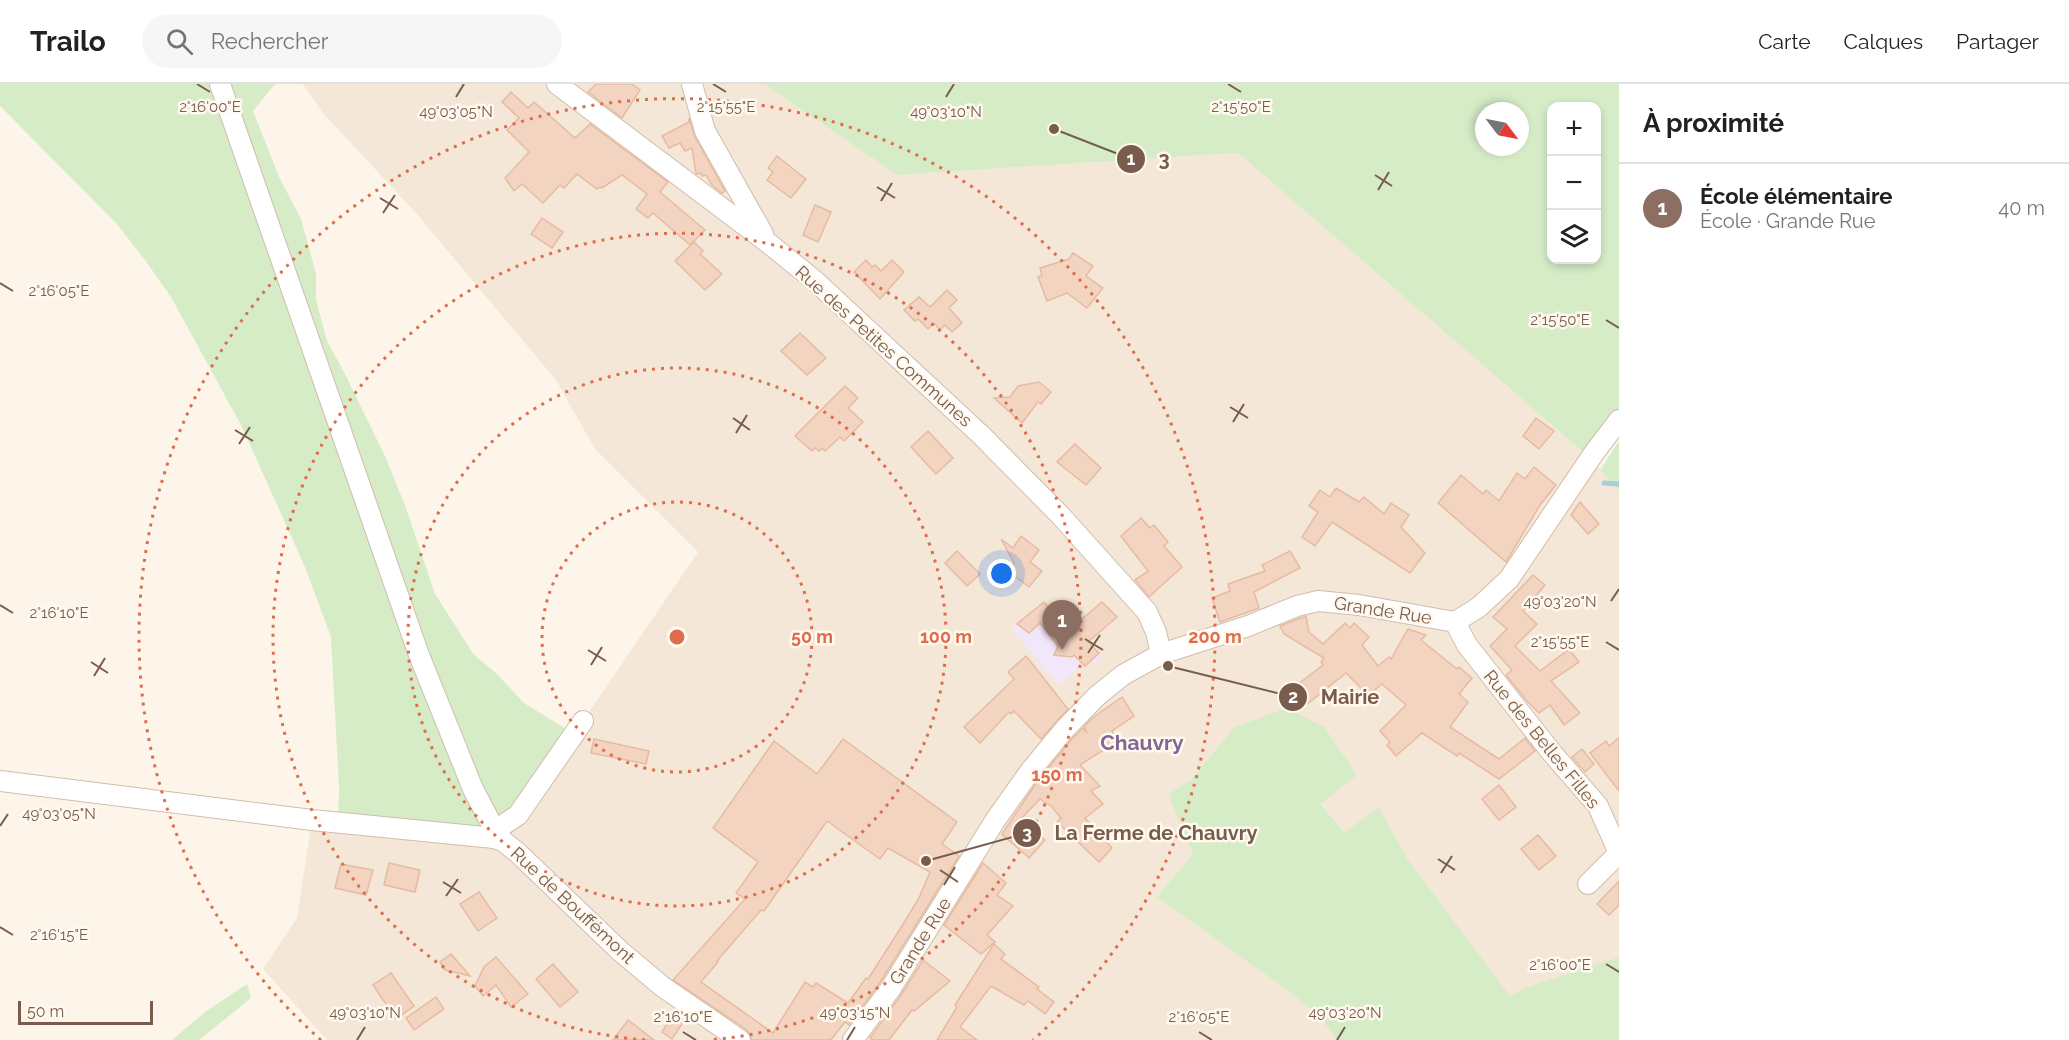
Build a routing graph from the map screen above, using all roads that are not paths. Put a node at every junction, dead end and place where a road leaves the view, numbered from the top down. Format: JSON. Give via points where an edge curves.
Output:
{"nodes":[{"id":1,"x":220,"y":84,"type":"edge"},
{"id":2,"x":557,"y":84,"type":"edge"},
{"id":3,"x":692,"y":84,"type":"edge"},
{"id":4,"x":767,"y":242,"type":"junction"},
{"id":5,"x":1619,"y":420,"type":"edge"},
{"id":6,"x":1455,"y":622,"type":"junction"},
{"id":7,"x":1161,"y":654,"type":"junction"},
{"id":8,"x":583,"y":721,"type":"dead end"},
{"id":9,"x":0,"y":781,"type":"edge"},
{"id":10,"x":494,"y":838,"type":"junction"},
{"id":11,"x":1588,"y":884,"type":"dead end"},
{"id":12,"x":740,"y":1040,"type":"edge"},
{"id":13,"x":853,"y":1040,"type":"edge"}],
"edges":[{"from":1,"to":10,"type":"street","via":[[419,655],[473,789],[492,825]]},
{"from":2,"to":4,"type":"street","name":"Rue des Petites Communes"},
{"from":3,"to":4,"type":"street","via":[[705,131]]},
{"from":4,"to":7,"type":"street","name":"Rue des Petites Communes","via":[[814,280],[981,435],[1061,516],[1147,612]]},
{"from":5,"to":6,"type":"street","name":"Grande Rue","via":[[1509,579],[1479,607]]},
{"from":6,"to":7,"type":"street","name":"Grande Rue","via":[[1318,601]]},
{"from":6,"to":11,"type":"street","name":"Rue des Belles Filles","via":[[1479,661],[1598,806],[1619,853]]},
{"from":7,"to":13,"type":"street","name":"Grande Rue","via":[[1123,675],[1097,696],[1031,770],[891,988]]},
{"from":8,"to":10,"type":"street","via":[[518,815],[503,825]]},
{"from":9,"to":10,"type":"street","name":"Rue de Bouffémont"},
{"from":10,"to":12,"type":"street","name":"Rue de Bouffémont","via":[[518,853],[663,987]]}]}
